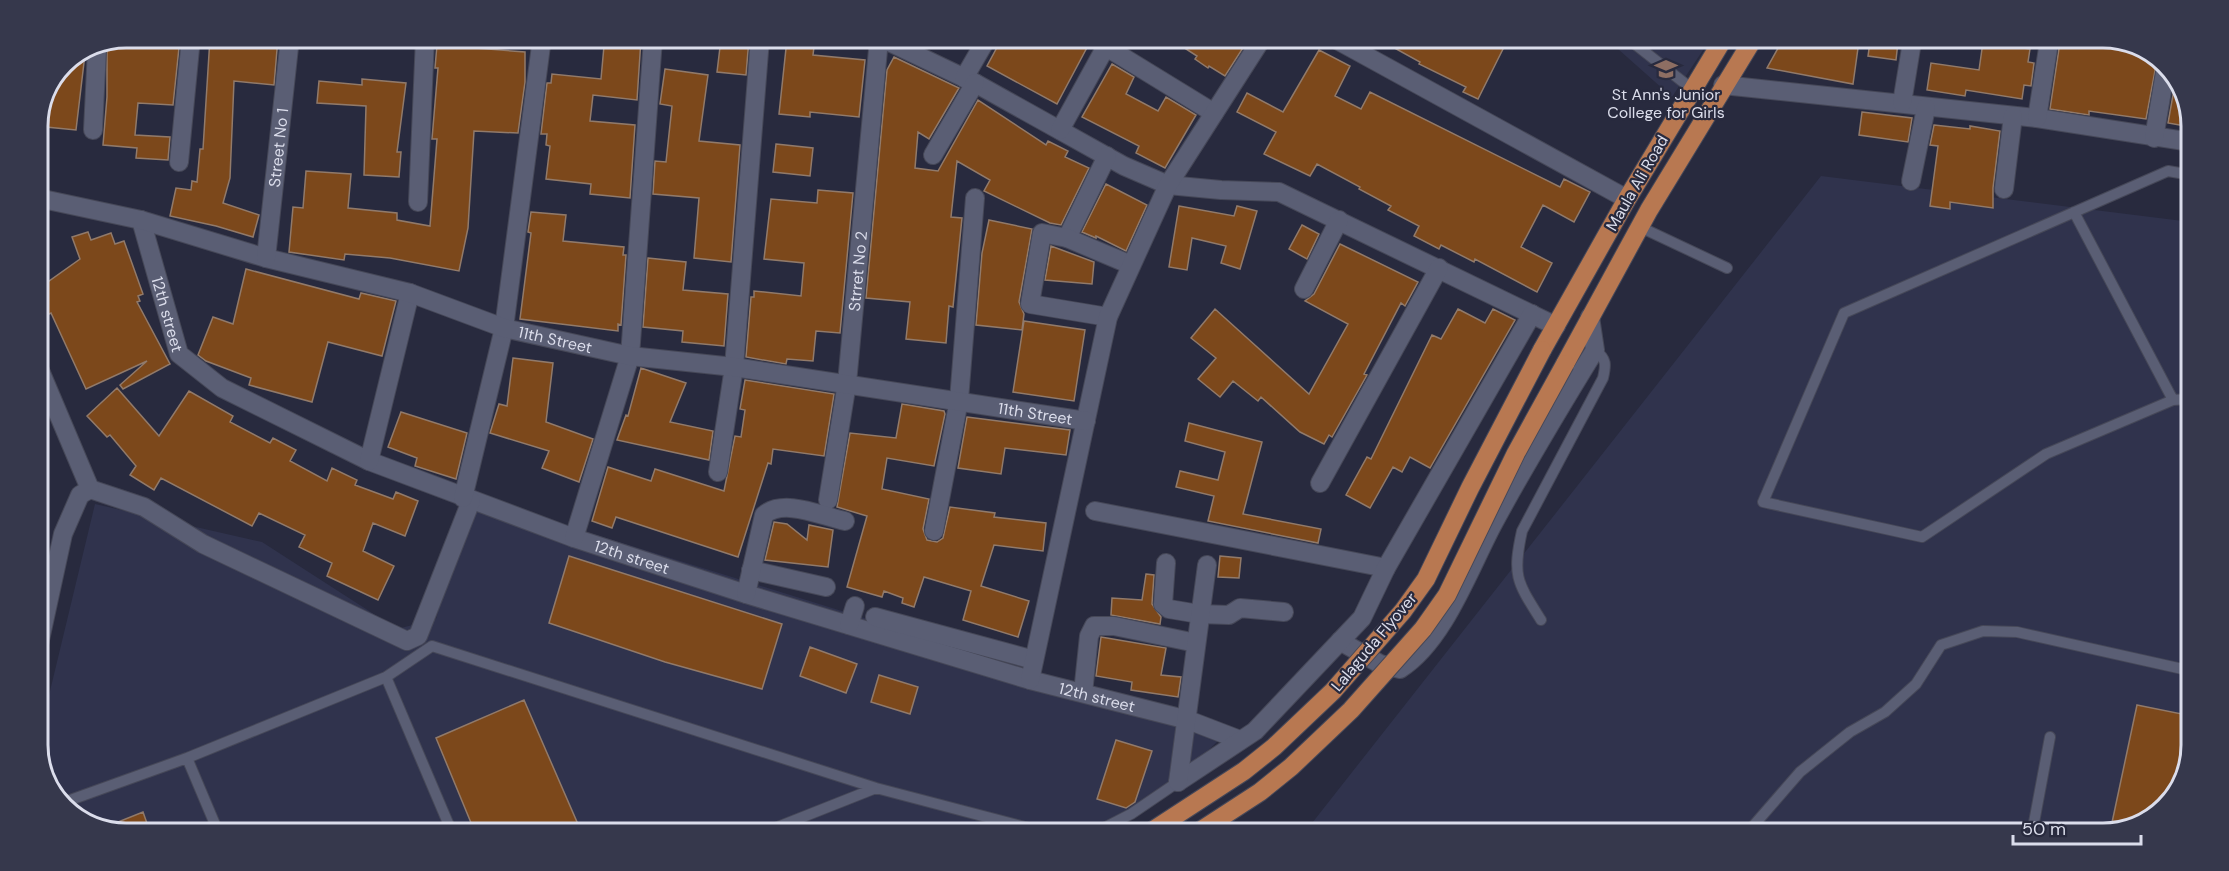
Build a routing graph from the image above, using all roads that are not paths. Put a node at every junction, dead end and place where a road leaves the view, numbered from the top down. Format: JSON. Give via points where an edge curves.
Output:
{"nodes":[{"id":1,"x":190,"y":48,"type":"edge"},
{"id":2,"x":289,"y":48,"type":"edge"},
{"id":3,"x":425,"y":48,"type":"edge"},
{"id":4,"x":541,"y":48,"type":"edge"},
{"id":5,"x":652,"y":48,"type":"edge"},
{"id":6,"x":759,"y":48,"type":"edge"},
{"id":7,"x":880,"y":48,"type":"edge"},
{"id":8,"x":900,"y":48,"type":"edge"},
{"id":9,"x":983,"y":48,"type":"edge"},
{"id":10,"x":1256,"y":48,"type":"edge"},
{"id":11,"x":1352,"y":48,"type":"edge"},
{"id":12,"x":1640,"y":48,"type":"edge"},
{"id":13,"x":1718,"y":48,"type":"edge"},
{"id":14,"x":1747,"y":48,"type":"edge"},
{"id":15,"x":1911,"y":48,"type":"edge"},
{"id":16,"x":2048,"y":48,"type":"edge"},
{"id":17,"x":98,"y":53,"type":"edge"},
{"id":18,"x":2164,"y":77,"type":"edge"},
{"id":19,"x":970,"y":81,"type":"junction"},
{"id":20,"x":1723,"y":85,"type":"junction"},
{"id":21,"x":1692,"y":89,"type":"junction"},
{"id":22,"x":1902,"y":103,"type":"junction"},
{"id":23,"x":1926,"y":108,"type":"junction"},
{"id":24,"x":1214,"y":113,"type":"junction"},
{"id":25,"x":2013,"y":116,"type":"junction"},
{"id":26,"x":2037,"y":118,"type":"junction"},
{"id":27,"x":93,"y":130,"type":"dead end"},
{"id":28,"x":1060,"y":130,"type":"junction"},
{"id":29,"x":2154,"y":138,"type":"junction"},
{"id":30,"x":2181,"y":141,"type":"edge"},
{"id":31,"x":933,"y":155,"type":"dead end"},
{"id":32,"x":1107,"y":156,"type":"junction"},
{"id":33,"x":179,"y":162,"type":"dead end"},
{"id":34,"x":2181,"y":173,"type":"edge"},
{"id":35,"x":1911,"y":181,"type":"dead end"},
{"id":36,"x":1168,"y":185,"type":"junction"},
{"id":37,"x":2004,"y":189,"type":"dead end"},
{"id":38,"x":975,"y":198,"type":"dead end"},
{"id":39,"x":1627,"y":199,"type":"junction"},
{"id":40,"x":48,"y":200,"type":"edge"},
{"id":41,"x":418,"y":202,"type":"dead end"},
{"id":42,"x":2074,"y":212,"type":"junction"},
{"id":43,"x":141,"y":220,"type":"junction"},
{"id":44,"x":1339,"y":220,"type":"junction"},
{"id":45,"x":1641,"y":226,"type":"junction"},
{"id":46,"x":1067,"y":238,"type":"junction"},
{"id":47,"x":266,"y":258,"type":"junction"},
{"id":48,"x":1131,"y":265,"type":"junction"},
{"id":49,"x":1439,"y":268,"type":"junction"},
{"id":50,"x":1727,"y":268,"type":"dead end"},
{"id":51,"x":1304,"y":289,"type":"dead end"},
{"id":52,"x":410,"y":293,"type":"junction"},
{"id":53,"x":1532,"y":314,"type":"junction"},
{"id":54,"x":1590,"y":316,"type":"junction"},
{"id":55,"x":1108,"y":317,"type":"junction"},
{"id":56,"x":1556,"y":326,"type":"junction"},
{"id":57,"x":504,"y":328,"type":"junction"},
{"id":58,"x":1595,"y":350,"type":"junction"},
{"id":59,"x":630,"y":356,"type":"junction"},
{"id":60,"x":734,"y":367,"type":"junction"},
{"id":61,"x":847,"y":383,"type":"junction"},
{"id":62,"x":48,"y":390,"type":"edge"},
{"id":63,"x":960,"y":400,"type":"junction"},
{"id":64,"x":2173,"y":400,"type":"junction"},
{"id":65,"x":2181,"y":400,"type":"edge"},
{"id":66,"x":1086,"y":421,"type":"junction"},
{"id":67,"x":369,"y":461,"type":"junction"},
{"id":68,"x":718,"y":472,"type":"dead end"},
{"id":69,"x":1320,"y":483,"type":"dead end"},
{"id":70,"x":90,"y":489,"type":"junction"},
{"id":71,"x":467,"y":500,"type":"junction"},
{"id":72,"x":828,"y":500,"type":"dead end"},
{"id":73,"x":1095,"y":511,"type":"dead end"},
{"id":74,"x":845,"y":521,"type":"dead end"},
{"id":75,"x":934,"y":531,"type":"dead end"},
{"id":76,"x":574,"y":538,"type":"junction"},
{"id":77,"x":1166,"y":563,"type":"dead end"},
{"id":78,"x":1207,"y":565,"type":"dead end"},
{"id":79,"x":1386,"y":568,"type":"junction"},
{"id":80,"x":752,"y":570,"type":"junction"},
{"id":81,"x":826,"y":587,"type":"dead end"},
{"id":82,"x":746,"y":594,"type":"junction"},
{"id":83,"x":48,"y":603,"type":"edge"},
{"id":84,"x":855,"y":606,"type":"dead end"},
{"id":85,"x":1284,"y":612,"type":"dead end"},
{"id":86,"x":1199,"y":614,"type":"junction"},
{"id":87,"x":1541,"y":620,"type":"dead end"},
{"id":88,"x":886,"y":623,"type":"junction"},
{"id":89,"x":849,"y":625,"type":"junction"},
{"id":90,"x":1340,"y":641,"type":"junction"},
{"id":91,"x":1196,"y":643,"type":"junction"},
{"id":92,"x":1034,"y":660,"type":"junction"},
{"id":93,"x":2181,"y":669,"type":"edge"},
{"id":94,"x":386,"y":677,"type":"junction"},
{"id":95,"x":1030,"y":680,"type":"junction"},
{"id":96,"x":1083,"y":693,"type":"junction"},
{"id":97,"x":1188,"y":720,"type":"junction"},
{"id":98,"x":2050,"y":737,"type":"dead end"},
{"id":99,"x":1240,"y":740,"type":"junction"},
{"id":100,"x":187,"y":758,"type":"junction"},
{"id":101,"x":1178,"y":782,"type":"junction"},
{"id":102,"x":876,"y":788,"type":"junction"},
{"id":103,"x":70,"y":800,"type":"edge"},
{"id":104,"x":214,"y":823,"type":"edge"},
{"id":105,"x":448,"y":823,"type":"edge"},
{"id":106,"x":788,"y":823,"type":"edge"},
{"id":107,"x":1009,"y":823,"type":"edge"},
{"id":108,"x":1114,"y":823,"type":"edge"},
{"id":109,"x":1164,"y":823,"type":"edge"},
{"id":110,"x":1212,"y":823,"type":"edge"},
{"id":111,"x":1756,"y":823,"type":"edge"},
{"id":112,"x":2034,"y":823,"type":"edge"}],
"edges":[{"from":1,"to":33,"type":"street"},
{"from":2,"to":47,"type":"street","name":"Street No 1"},
{"from":3,"to":41,"type":"street"},
{"from":4,"to":57,"type":"street"},
{"from":5,"to":59,"type":"street"},
{"from":6,"to":60,"type":"street"},
{"from":7,"to":61,"type":"street","name":"Strret No 2"},
{"from":8,"to":19,"type":"street"},
{"from":9,"to":19,"type":"street"},
{"from":10,"to":24,"type":"street"},
{"from":11,"to":39,"type":"street"},
{"from":12,"to":21,"type":"lane"},
{"from":13,"to":21,"type":"main road","name":"Maula Ali Road"},
{"from":14,"to":20,"type":"main road","name":"Maula Ali Road"},
{"from":15,"to":22,"type":"street"},
{"from":16,"to":26,"type":"street"},
{"from":17,"to":27,"type":"street"},
{"from":18,"to":29,"type":"street"},
{"from":19,"to":28,"type":"street"},
{"from":19,"to":31,"type":"street"},
{"from":20,"to":22,"type":"street"},
{"from":20,"to":45,"type":"main road","name":"Maula Ali Road"},
{"from":21,"to":39,"type":"main road","name":"Maula Ali Road"},
{"from":22,"to":23,"type":"street"},
{"from":23,"to":25,"type":"street"},
{"from":23,"to":35,"type":"street"},
{"from":24,"to":28,"type":"street","via":[[1108,48],[1101,54]]},
{"from":24,"to":36,"type":"street"},
{"from":25,"to":26,"type":"street"},
{"from":25,"to":37,"type":"street"},
{"from":26,"to":29,"type":"street"},
{"from":28,"to":32,"type":"street"},
{"from":29,"to":30,"type":"street"},
{"from":32,"to":36,"type":"street"},
{"from":32,"to":46,"type":"street"},
{"from":34,"to":42,"type":"lane","via":[[2168,171]]},
{"from":36,"to":44,"type":"street","via":[[1279,192]]},
{"from":36,"to":48,"type":"street"},
{"from":38,"to":63,"type":"street"},
{"from":39,"to":56,"type":"main road","name":"Maula Ali Road"},
{"from":40,"to":43,"type":"street","name":"11th Street"},
{"from":42,"to":64,"type":"lane"},
{"from":42,"to":64,"type":"lane","via":[[1844,313],[1763,502],[1922,537],[2046,454]]},
{"from":43,"to":47,"type":"street","name":"11th Street"},
{"from":43,"to":67,"type":"street","name":"12th street","via":[[179,354],[222,388]]},
{"from":44,"to":49,"type":"street"},
{"from":44,"to":51,"type":"street"},
{"from":45,"to":50,"type":"lane"},
{"from":45,"to":54,"type":"main road","name":"Maula Ali Road"},
{"from":46,"to":48,"type":"street"},
{"from":46,"to":55,"type":"street","via":[[1042,233],[1030,304]]},
{"from":47,"to":52,"type":"street","name":"11th Street"},
{"from":48,"to":55,"type":"street"},
{"from":49,"to":53,"type":"street"},
{"from":49,"to":69,"type":"street"},
{"from":52,"to":57,"type":"street","name":"11th Street"},
{"from":52,"to":67,"type":"street"},
{"from":53,"to":56,"type":"street"},
{"from":53,"to":79,"type":"street"},
{"from":54,"to":58,"type":"street"},
{"from":54,"to":110,"type":"main road","name":"Lalaguda Flyover","bridge":true,"via":[[1516,453],[1447,595],[1423,628],[1351,710],[1291,767]]},
{"from":55,"to":66,"type":"street"},
{"from":56,"to":109,"type":"main road","name":"Lalaguda Flyover","bridge":true,"via":[[1489,449],[1426,579],[1403,611],[1333,691],[1274,747]]},
{"from":57,"to":59,"type":"street","name":"11th Street"},
{"from":57,"to":71,"type":"street"},
{"from":58,"to":87,"type":"lane","via":[[1606,364],[1602,378],[1522,531],[1518,547],[1517,580]]},
{"from":58,"to":90,"type":"street","via":[[1544,433],[1460,593],[1409,663],[1400,669],[1380,664]]},
{"from":59,"to":60,"type":"street","name":"11th Street"},
{"from":59,"to":76,"type":"street"},
{"from":60,"to":61,"type":"street","name":"11th Street"},
{"from":60,"to":68,"type":"street"},
{"from":61,"to":63,"type":"street","name":"11th Street"},
{"from":61,"to":72,"type":"street","name":"Strret No 2"},
{"from":62,"to":70,"type":"street"},
{"from":63,"to":66,"type":"street","name":"11th Street"},
{"from":63,"to":75,"type":"street"},
{"from":64,"to":65,"type":"lane"},
{"from":66,"to":92,"type":"street"},
{"from":67,"to":71,"type":"street","name":"12th street"},
{"from":70,"to":71,"type":"street","via":[[144,507],[222,554],[407,641],[418,636]]},
{"from":70,"to":83,"type":"street","via":[[80,495],[63,534]]},
{"from":71,"to":76,"type":"street","name":"12th street"},
{"from":73,"to":79,"type":"street"},
{"from":74,"to":80,"type":"street","via":[[773,507],[764,515]]},
{"from":76,"to":82,"type":"street","name":"12th street"},
{"from":77,"to":86,"type":"street","via":[[1165,606]]},
{"from":78,"to":86,"type":"street"},
{"from":79,"to":90,"type":"street","via":[[1362,618]]},
{"from":80,"to":81,"type":"street"},
{"from":80,"to":82,"type":"street"},
{"from":82,"to":89,"type":"street","name":"12th street"},
{"from":84,"to":89,"type":"street"},
{"from":85,"to":86,"type":"street","via":[[1240,608],[1229,615]]},
{"from":86,"to":91,"type":"street"},
{"from":88,"to":89,"type":"street","name":"12th street"},
{"from":88,"to":92,"type":"street"},
{"from":88,"to":95,"type":"street","name":"12th street"},
{"from":90,"to":99,"type":"street","via":[[1255,731]]},
{"from":91,"to":96,"type":"street","via":[[1114,626],[1094,626],[1089,636]]},
{"from":91,"to":97,"type":"street"},
{"from":92,"to":95,"type":"street"},
{"from":93,"to":111,"type":"lane","via":[[2018,632],[1983,631],[1941,645],[1916,684],[1885,712],[1800,771]]},
{"from":94,"to":100,"type":"lane"},
{"from":94,"to":102,"type":"lane","via":[[432,646]]},
{"from":94,"to":105,"type":"lane"},
{"from":95,"to":96,"type":"street","name":"12th street"},
{"from":96,"to":97,"type":"street","name":"12th street"},
{"from":97,"to":99,"type":"street","name":"12th street"},
{"from":97,"to":101,"type":"street"},
{"from":98,"to":112,"type":"lane"},
{"from":99,"to":101,"type":"street"},
{"from":100,"to":103,"type":"lane"},
{"from":100,"to":104,"type":"lane"},
{"from":101,"to":108,"type":"lane"},
{"from":102,"to":106,"type":"lane"},
{"from":102,"to":107,"type":"lane"}]}
